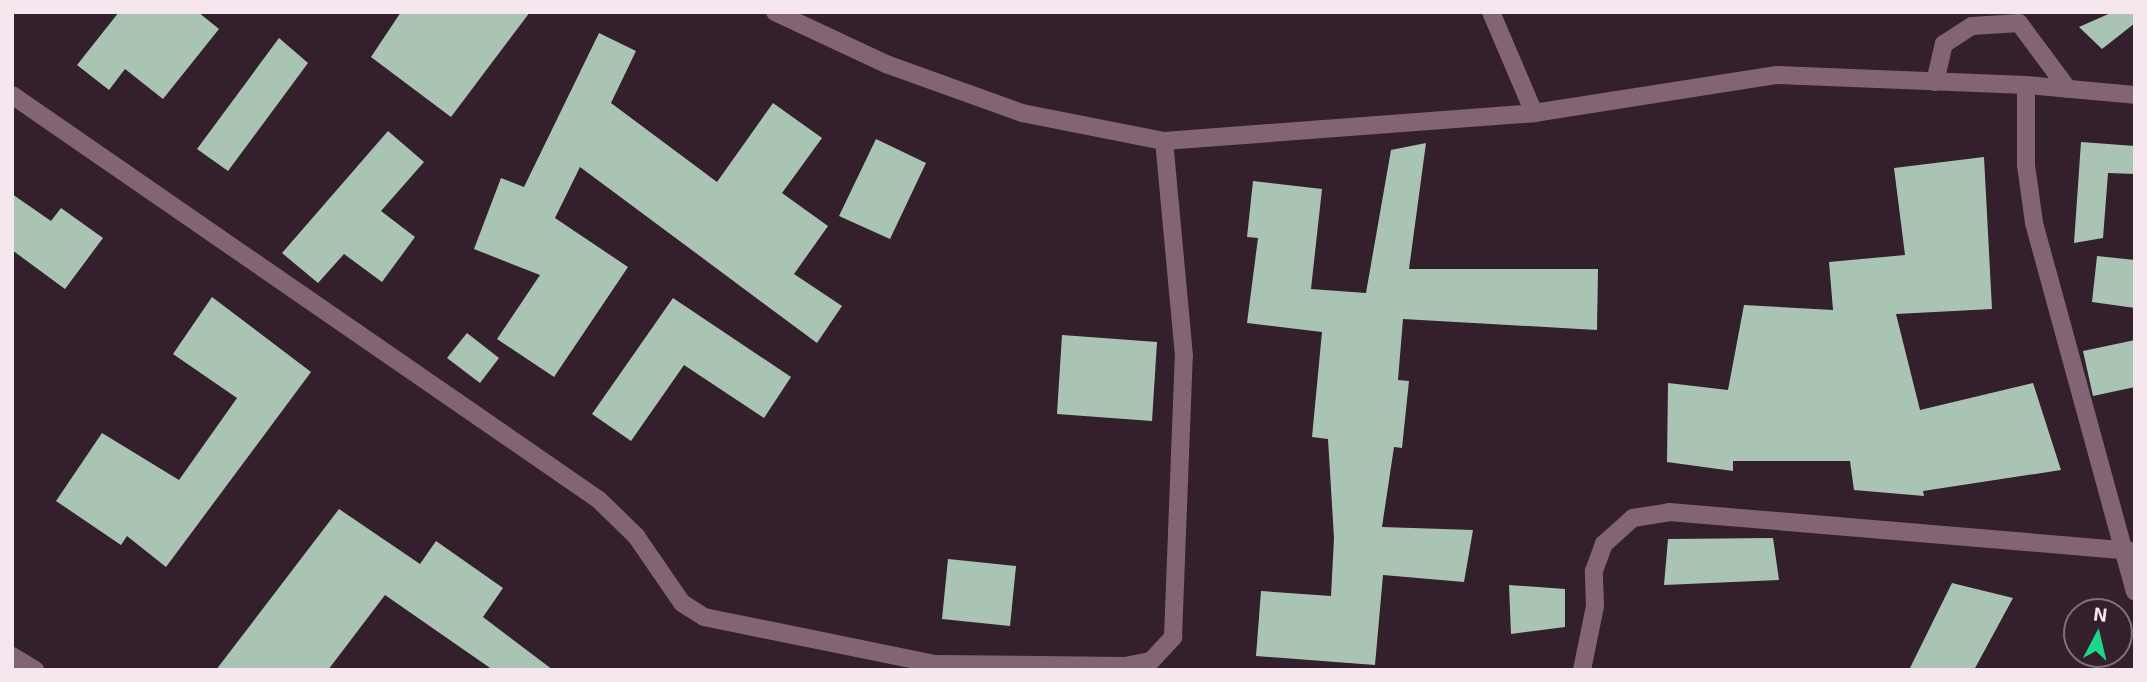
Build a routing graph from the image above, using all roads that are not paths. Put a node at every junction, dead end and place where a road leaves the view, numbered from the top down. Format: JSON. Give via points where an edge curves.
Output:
{"nodes":[{"id":1,"x":775,"y":12,"type":"edge"},
{"id":2,"x":1491,"y":12,"type":"edge"},
{"id":3,"x":1935,"y":82,"type":"junction"},
{"id":4,"x":2026,"y":85,"type":"junction"},
{"id":5,"x":2068,"y":89,"type":"junction"},
{"id":6,"x":12,"y":95,"type":"edge"},
{"id":7,"x":2135,"y":95,"type":"edge"},
{"id":8,"x":1534,"y":113,"type":"junction"},
{"id":9,"x":1164,"y":141,"type":"junction"},
{"id":10,"x":2129,"y":551,"type":"edge"},
{"id":11,"x":2135,"y":591,"type":"edge"},
{"id":12,"x":12,"y":656,"type":"edge"},
{"id":13,"x":35,"y":670,"type":"edge"},
{"id":14,"x":1582,"y":670,"type":"edge"}],
"edges":[{"from":1,"to":9,"type":"street","via":[[886,64],[1022,113]]},
{"from":2,"to":8,"type":"street"},
{"from":3,"to":4,"type":"street"},
{"from":3,"to":5,"type":"street","via":[[1944,44],[1972,26],[2019,23]]},
{"from":3,"to":8,"type":"street","via":[[1777,75]]},
{"from":4,"to":5,"type":"street"},
{"from":4,"to":10,"type":"street","via":[[2026,165],[2034,223]]},
{"from":5,"to":7,"type":"street"},
{"from":6,"to":9,"type":"street","via":[[599,500],[636,536],[682,603],[704,617],[936,664],[1125,666],[1151,660],[1173,637],[1184,356]]},
{"from":8,"to":9,"type":"street"},
{"from":10,"to":11,"type":"street"},
{"from":10,"to":14,"type":"street","via":[[1669,512],[1633,518],[1604,544],[1594,571],[1595,606]]},
{"from":12,"to":13,"type":"street"}]}
